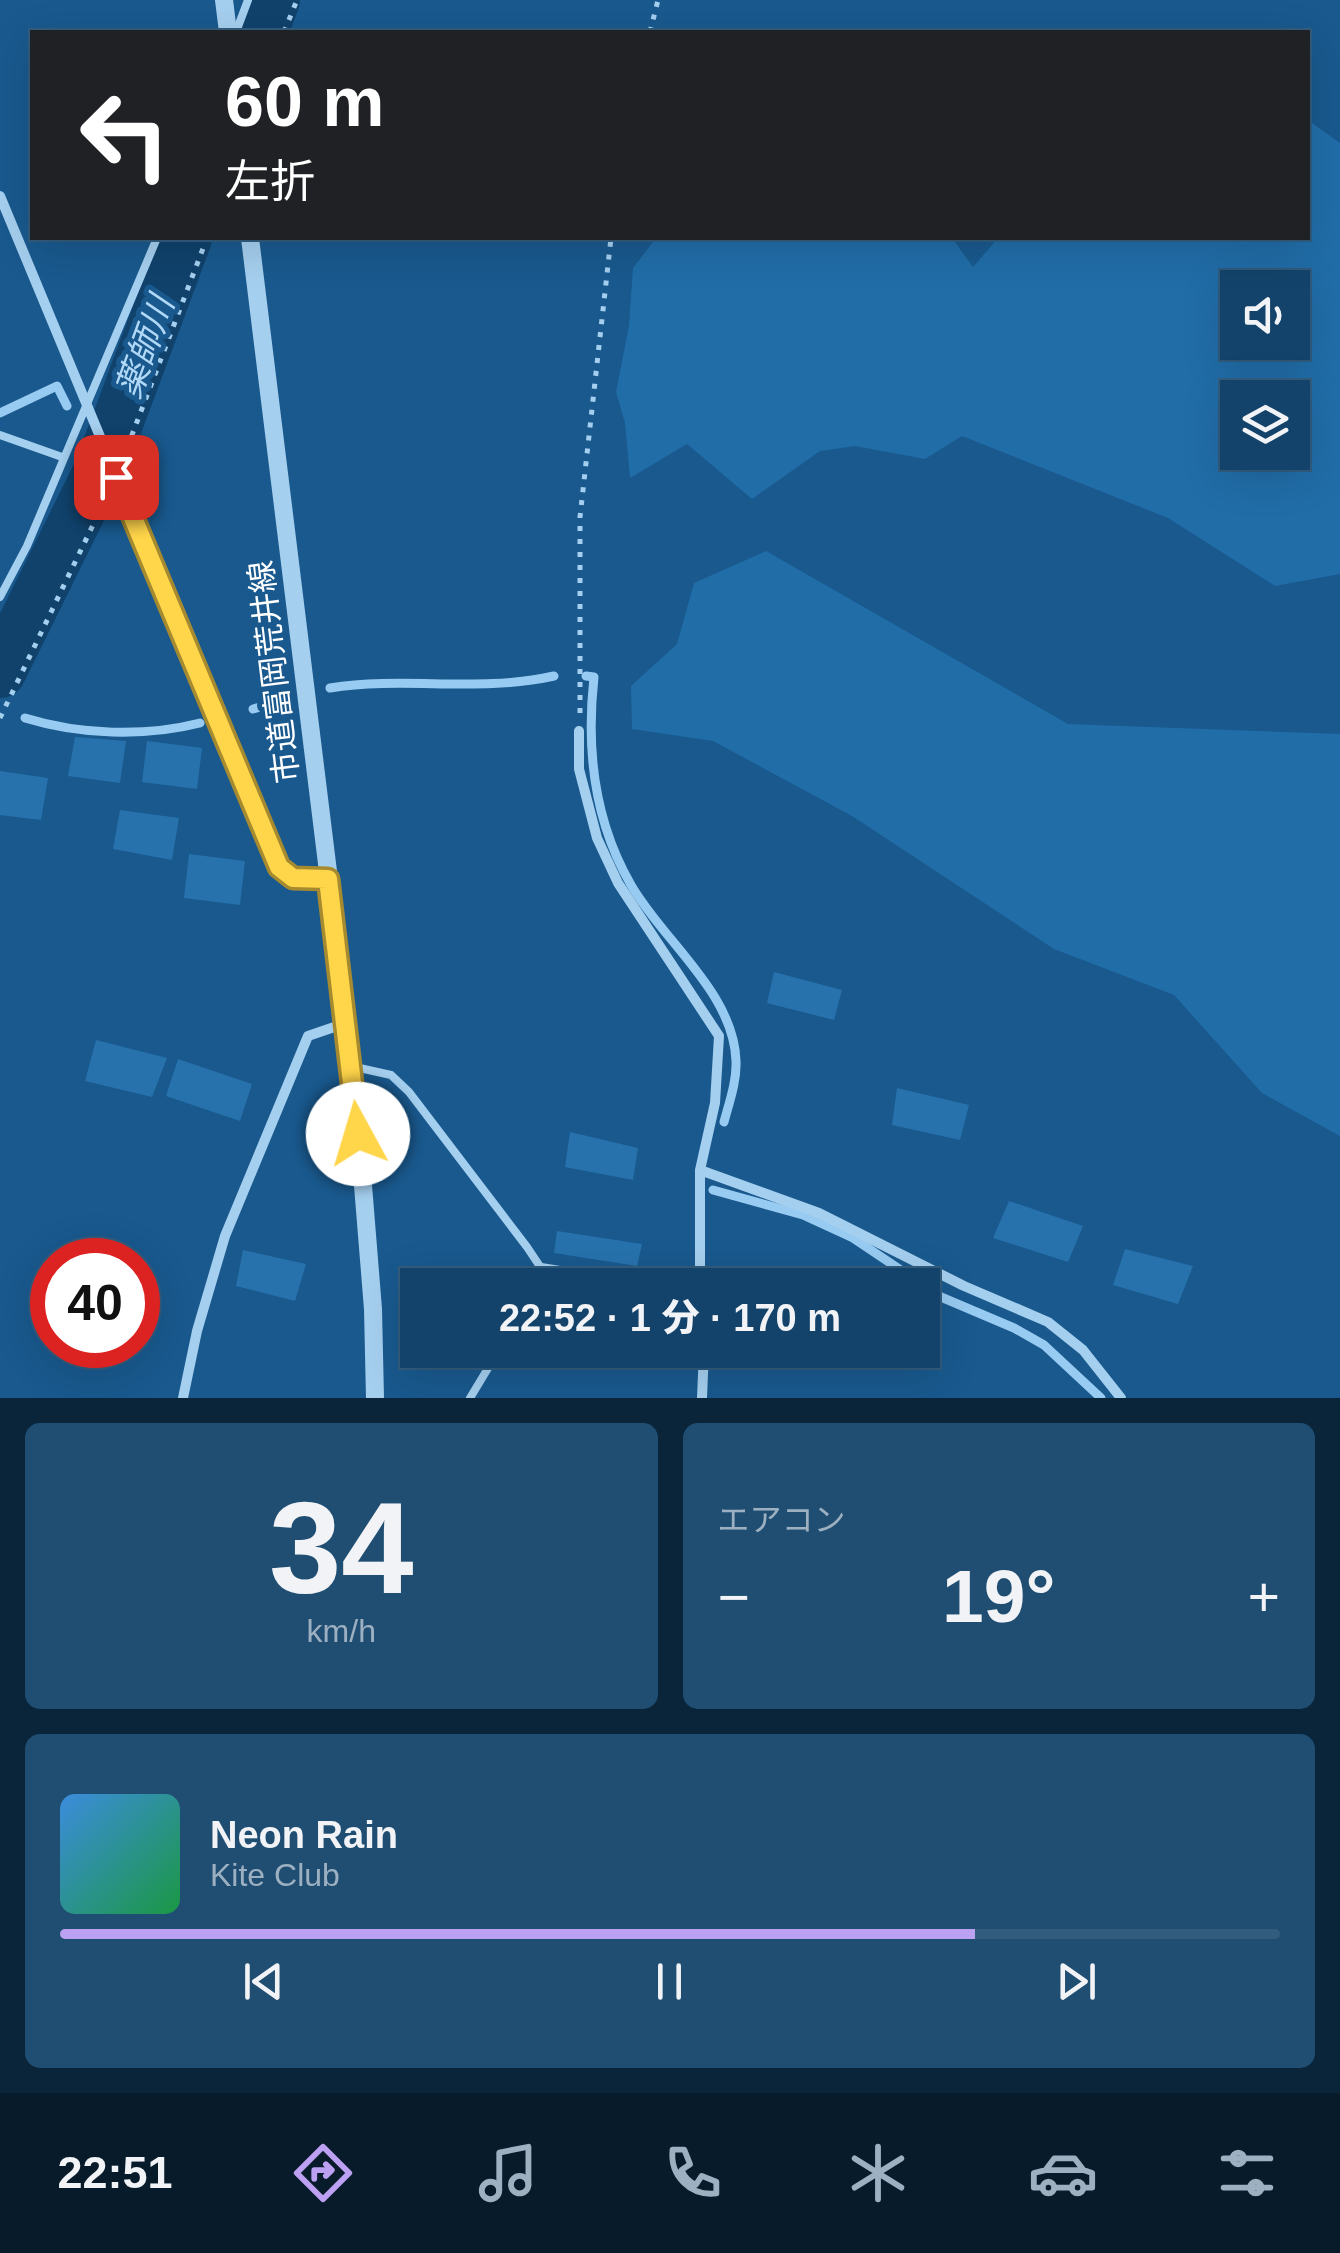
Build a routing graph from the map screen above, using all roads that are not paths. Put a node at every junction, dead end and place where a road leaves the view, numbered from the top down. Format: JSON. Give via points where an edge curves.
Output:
{"nodes":[{"id":1,"x":224,"y":0,"type":"edge"},
{"id":2,"x":248,"y":0,"type":"edge"},
{"id":3,"x":228,"y":30,"type":"edge"},
{"id":4,"x":237,"y":30,"type":"edge"},
{"id":5,"x":0,"y":196,"type":"edge"},
{"id":6,"x":157,"y":240,"type":"edge"},
{"id":7,"x":250,"y":240,"type":"edge"},
{"id":8,"x":85,"y":402,"type":"junction"},
{"id":9,"x":0,"y":434,"type":"edge"},
{"id":10,"x":62,"y":456,"type":"junction"},
{"id":11,"x":0,"y":597,"type":"edge"},
{"id":12,"x":580,"y":732,"type":"road end"},
{"id":13,"x":328,"y":879,"type":"junction"},
{"id":14,"x":346,"y":1022,"type":"junction"},
{"id":15,"x":351,"y":1067,"type":"junction"},
{"id":16,"x":700,"y":1170,"type":"junction"},
{"id":17,"x":540,"y":1268,"type":"edge"},
{"id":18,"x":700,"y":1268,"type":"edge"},
{"id":19,"x":488,"y":1368,"type":"edge"},
{"id":20,"x":703,"y":1368,"type":"edge"},
{"id":21,"x":184,"y":1398,"type":"edge"},
{"id":22,"x":375,"y":1398,"type":"edge"},
{"id":23,"x":470,"y":1398,"type":"edge"},
{"id":24,"x":702,"y":1398,"type":"edge"},
{"id":25,"x":1121,"y":1398,"type":"edge"}],
"edges":[{"from":1,"to":3,"type":"street"},
{"from":2,"to":4,"type":"lane"},
{"from":5,"to":8,"type":"street"},
{"from":6,"to":8,"type":"lane"},
{"from":7,"to":13,"type":"street","name":"市道富岡荒井線"},
{"from":8,"to":10,"type":"lane"},
{"from":8,"to":13,"type":"street","via":[[279,867],[293,878]]},
{"from":9,"to":10,"type":"lane"},
{"from":10,"to":11,"type":"lane"},
{"from":12,"to":16,"type":"street","via":[[579,770],[597,838],[618,883],[718,1036],[716,1103]]},
{"from":13,"to":14,"type":"street","name":"市道富岡荒井線"},
{"from":14,"to":15,"type":"street","name":"市道富岡荒井線"},
{"from":14,"to":21,"type":"street","via":[[308,1036],[296,1058],[225,1236]]},
{"from":15,"to":17,"type":"lane","via":[[391,1074],[409,1092]]},
{"from":15,"to":22,"type":"street","name":"市道富岡荒井線","via":[[374,1309]]},
{"from":16,"to":18,"type":"street"},
{"from":16,"to":25,"type":"street","via":[[819,1213],[1048,1322],[1083,1350]]},
{"from":19,"to":23,"type":"lane"},
{"from":20,"to":24,"type":"street"}]}
